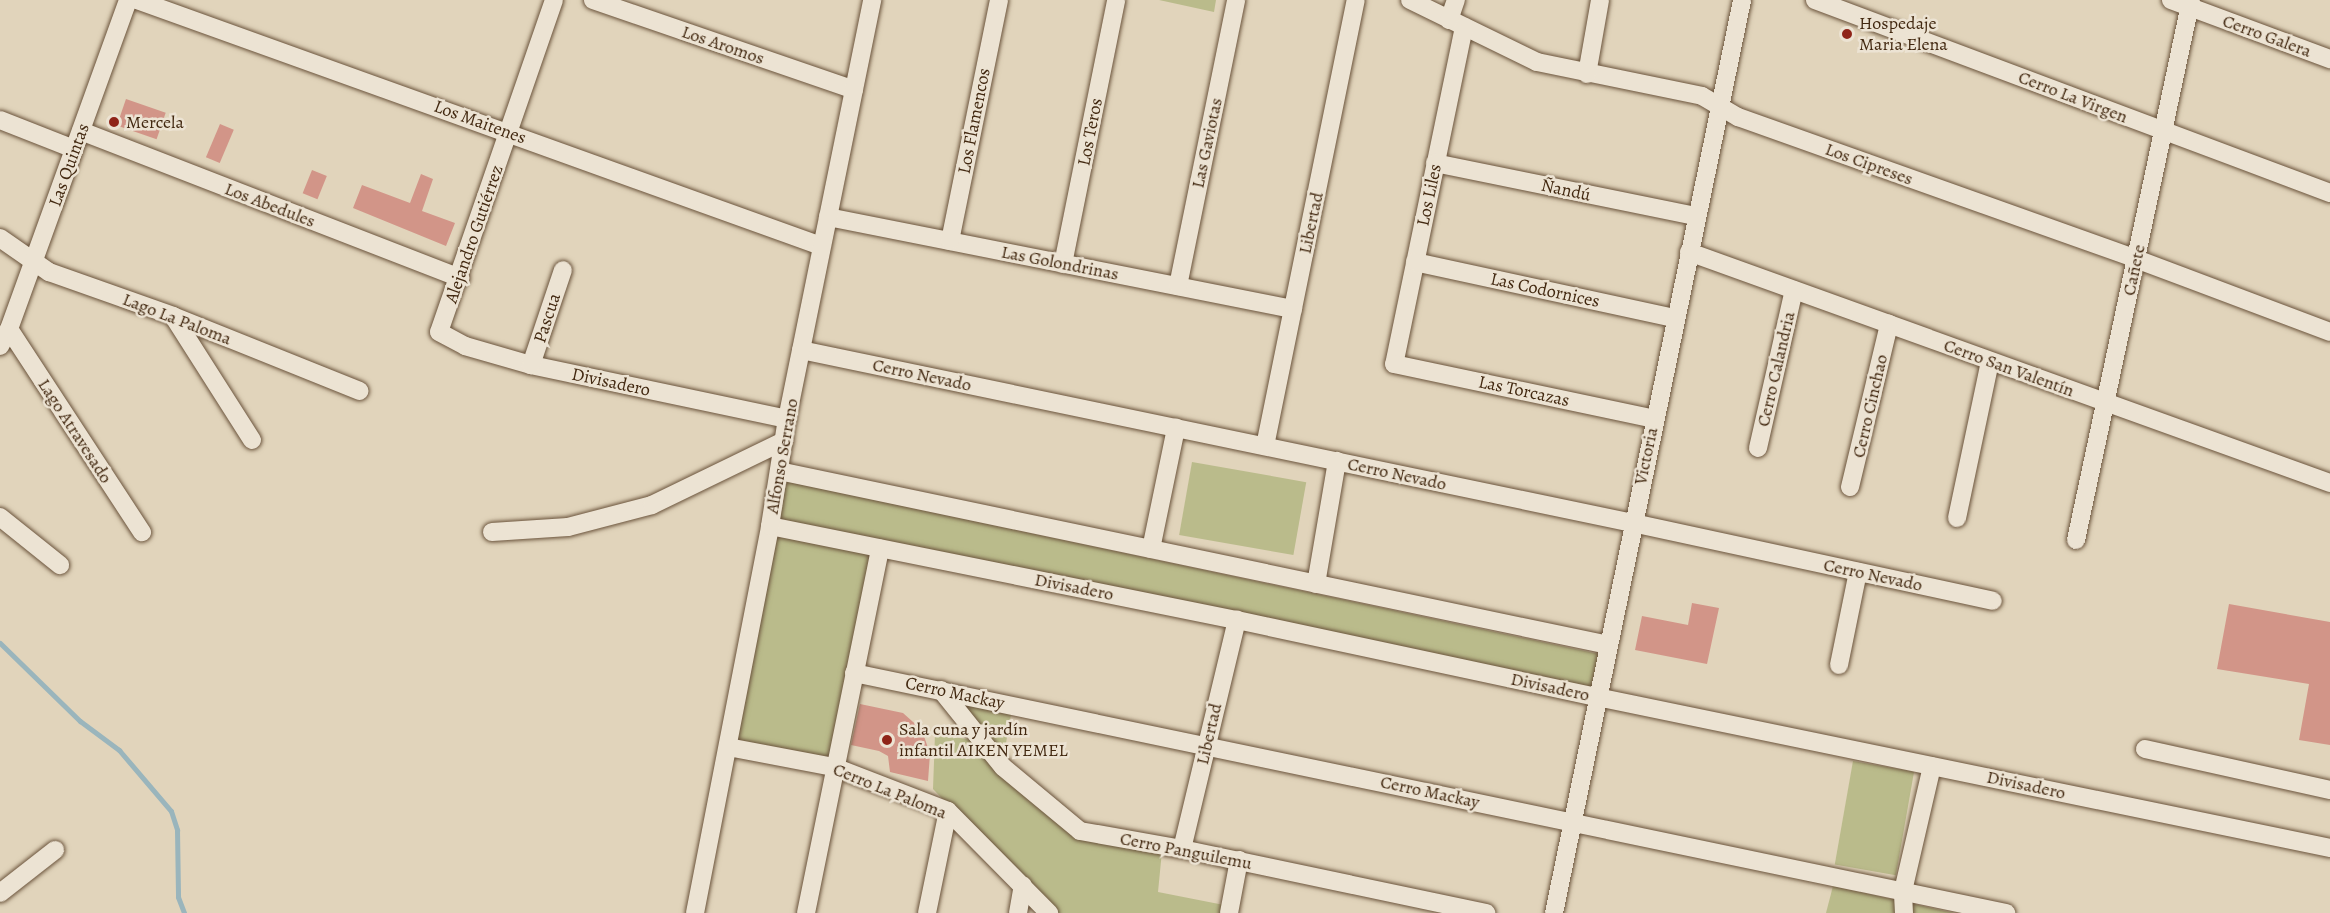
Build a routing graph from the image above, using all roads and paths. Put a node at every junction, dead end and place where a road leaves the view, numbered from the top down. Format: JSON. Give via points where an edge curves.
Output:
{"nodes":[{"id":1,"x":128,"y":0,"type":"edge"},
{"id":2,"x":137,"y":0,"type":"edge"},
{"id":3,"x":554,"y":0,"type":"edge"},
{"id":4,"x":593,"y":0,"type":"edge"},
{"id":5,"x":872,"y":0,"type":"edge"},
{"id":6,"x":999,"y":0,"type":"edge"},
{"id":7,"x":1116,"y":0,"type":"edge"},
{"id":8,"x":1236,"y":0,"type":"edge"},
{"id":9,"x":1356,"y":0,"type":"edge"},
{"id":10,"x":1410,"y":0,"type":"edge"},
{"id":11,"x":1456,"y":0,"type":"edge"},
{"id":12,"x":1600,"y":0,"type":"edge"},
{"id":13,"x":1742,"y":0,"type":"edge"},
{"id":14,"x":1815,"y":0,"type":"edge"},
{"id":15,"x":2171,"y":0,"type":"edge"},
{"id":16,"x":2191,"y":4,"type":"edge"},
{"id":17,"x":1457,"y":23,"type":"junction"},
{"id":18,"x":2330,"y":59,"type":"edge"},
{"id":19,"x":1587,"y":74,"type":"junction"},
{"id":20,"x":854,"y":90,"type":"junction"},
{"id":21,"x":1720,"y":105,"type":"junction"},
{"id":22,"x":0,"y":120,"type":"edge"},
{"id":23,"x":81,"y":131,"type":"junction"},
{"id":24,"x":2163,"y":131,"type":"junction"},
{"id":25,"x":509,"y":132,"type":"junction"},
{"id":26,"x":74,"y":149,"type":"junction"},
{"id":27,"x":1436,"y":163,"type":"junction"},
{"id":28,"x":2330,"y":193,"type":"edge"},
{"id":29,"x":1696,"y":216,"type":"junction"},
{"id":30,"x":828,"y":217,"type":"junction"},
{"id":31,"x":0,"y":238,"type":"edge"},
{"id":32,"x":950,"y":241,"type":"junction"},
{"id":33,"x":822,"y":246,"type":"junction"},
{"id":34,"x":1689,"y":252,"type":"junction"},
{"id":35,"x":2136,"y":259,"type":"junction"},
{"id":36,"x":34,"y":260,"type":"junction"},
{"id":37,"x":1415,"y":262,"type":"junction"},
{"id":38,"x":1063,"y":264,"type":"junction"},
{"id":39,"x":563,"y":270,"type":"dead end"},
{"id":40,"x":460,"y":278,"type":"junction"},
{"id":41,"x":1178,"y":286,"type":"junction"},
{"id":42,"x":1794,"y":290,"type":"junction"},
{"id":43,"x":1293,"y":309,"type":"junction"},
{"id":44,"x":173,"y":316,"type":"junction"},
{"id":45,"x":1675,"y":318,"type":"junction"},
{"id":46,"x":1889,"y":324,"type":"junction"},
{"id":47,"x":9,"y":330,"type":"junction"},
{"id":48,"x":439,"y":332,"type":"joint"},
{"id":49,"x":2330,"y":333,"type":"edge"},
{"id":50,"x":0,"y":346,"type":"edge"},
{"id":51,"x":801,"y":350,"type":"junction"},
{"id":52,"x":1990,"y":361,"type":"junction"},
{"id":53,"x":1394,"y":363,"type":"joint"},
{"id":54,"x":531,"y":365,"type":"junction"},
{"id":55,"x":360,"y":391,"type":"dead end"},
{"id":56,"x":2105,"y":403,"type":"junction"},
{"id":57,"x":787,"y":419,"type":"junction"},
{"id":58,"x":1654,"y":419,"type":"junction"},
{"id":59,"x":1176,"y":428,"type":"junction"},
{"id":60,"x":252,"y":440,"type":"dead end"},
{"id":61,"x":784,"y":441,"type":"junction"},
{"id":62,"x":1265,"y":446,"type":"junction"},
{"id":63,"x":1758,"y":448,"type":"dead end"},
{"id":64,"x":1337,"y":461,"type":"junction"},
{"id":65,"x":779,"y":471,"type":"junction"},
{"id":66,"x":2330,"y":483,"type":"edge"},
{"id":67,"x":1850,"y":487,"type":"dead end"},
{"id":68,"x":0,"y":517,"type":"edge"},
{"id":69,"x":1957,"y":518,"type":"dead end"},
{"id":70,"x":1633,"y":523,"type":"junction"},
{"id":71,"x":770,"y":526,"type":"junction"},
{"id":72,"x":142,"y":532,"type":"dead end"},
{"id":73,"x":492,"y":532,"type":"dead end"},
{"id":74,"x":2076,"y":540,"type":"dead end"},
{"id":75,"x":880,"y":548,"type":"junction"},
{"id":76,"x":1151,"y":549,"type":"junction"},
{"id":77,"x":60,"y":565,"type":"dead end"},
{"id":78,"x":1858,"y":572,"type":"junction"},
{"id":79,"x":1316,"y":584,"type":"junction"},
{"id":80,"x":1993,"y":602,"type":"dead end"},
{"id":81,"x":1237,"y":620,"type":"junction"},
{"id":82,"x":1608,"y":645,"type":"junction"},
{"id":83,"x":1839,"y":665,"type":"dead end"},
{"id":84,"x":854,"y":673,"type":"junction"},
{"id":85,"x":941,"y":690,"type":"junction"},
{"id":86,"x":1597,"y":698,"type":"junction"},
{"id":87,"x":1206,"y":746,"type":"junction"},
{"id":88,"x":728,"y":747,"type":"junction"},
{"id":89,"x":2145,"y":748,"type":"dead end"},
{"id":90,"x":1932,"y":766,"type":"junction"},
{"id":91,"x":834,"y":767,"type":"junction"},
{"id":92,"x":2330,"y":790,"type":"edge"},
{"id":93,"x":948,"y":811,"type":"junction"},
{"id":94,"x":1572,"y":822,"type":"junction"},
{"id":95,"x":2330,"y":848,"type":"edge"},
{"id":96,"x":1182,"y":849,"type":"junction"},
{"id":97,"x":55,"y":850,"type":"dead end"},
{"id":98,"x":1239,"y":861,"type":"junction"},
{"id":99,"x":1023,"y":885,"type":"junction"},
{"id":100,"x":1903,"y":891,"type":"junction"},
{"id":101,"x":0,"y":893,"type":"edge"},
{"id":102,"x":695,"y":913,"type":"edge"},
{"id":103,"x":806,"y":913,"type":"edge"},
{"id":104,"x":927,"y":913,"type":"edge"},
{"id":105,"x":1018,"y":913,"type":"edge"},
{"id":106,"x":1048,"y":913,"type":"edge"},
{"id":107,"x":1229,"y":913,"type":"edge"},
{"id":108,"x":1486,"y":913,"type":"edge"},
{"id":109,"x":1554,"y":913,"type":"edge"},
{"id":110,"x":1904,"y":913,"type":"edge"},
{"id":111,"x":2007,"y":913,"type":"edge"}],
"edges":[{"from":1,"to":23,"type":"street","name":"Las Quintas"},
{"from":2,"to":25,"type":"street","name":"Los Maitenes"},
{"from":3,"to":25,"type":"street","name":"Alejandro Gutiérrez"},
{"from":4,"to":20,"type":"street","name":"Los Aromos"},
{"from":5,"to":20,"type":"street","name":"Alfonso Serrano"},
{"from":6,"to":32,"type":"street","name":"Los Flamencos"},
{"from":7,"to":38,"type":"street","name":"Los Teros"},
{"from":8,"to":41,"type":"street","name":"Las Gaviotas"},
{"from":9,"to":43,"type":"street","name":"Libertad"},
{"from":10,"to":17,"type":"street","name":"Los Cipreses"},
{"from":11,"to":17,"type":"street","name":"Los Liles"},
{"from":12,"to":19,"type":"street"},
{"from":13,"to":21,"type":"street","name":"Victoria"},
{"from":14,"to":24,"type":"street","name":"Cerro La Virgen"},
{"from":15,"to":16,"type":"street","name":"Cerro Galera"},
{"from":16,"to":18,"type":"street","name":"Cerro Galera"},
{"from":16,"to":24,"type":"street","name":"Cañete"},
{"from":17,"to":19,"type":"street","name":"Los Cipreses","via":[[1537,62]]},
{"from":17,"to":27,"type":"street","name":"Los Liles"},
{"from":19,"to":21,"type":"street","name":"Los Cipreses","via":[[1702,96]]},
{"from":20,"to":30,"type":"street","name":"Alfonso Serrano"},
{"from":21,"to":29,"type":"street","name":"Victoria"},
{"from":21,"to":35,"type":"street","name":"Los Cipreses","via":[[1738,117]]},
{"from":22,"to":26,"type":"street"},
{"from":23,"to":26,"type":"street","name":"Las Quintas"},
{"from":23,"to":40,"type":"street","name":"Los Abedules"},
{"from":24,"to":28,"type":"street","name":"Cerro La Virgen"},
{"from":24,"to":35,"type":"street","name":"Cañete"},
{"from":25,"to":33,"type":"street","name":"Los Maitenes"},
{"from":25,"to":40,"type":"street","name":"Alejandro Gutiérrez"},
{"from":26,"to":36,"type":"street","name":"Las Quintas"},
{"from":27,"to":29,"type":"street","name":"Ñandú"},
{"from":27,"to":37,"type":"street","name":"Los Liles"},
{"from":29,"to":34,"type":"street","name":"Victoria"},
{"from":30,"to":32,"type":"street","name":"Las Golondrinas"},
{"from":30,"to":33,"type":"street","name":"Alfonso Serrano"},
{"from":31,"to":36,"type":"street","name":"Lago La Paloma"},
{"from":32,"to":38,"type":"street","name":"Las Golondrinas"},
{"from":33,"to":51,"type":"street","name":"Alfonso Serrano"},
{"from":34,"to":42,"type":"street","name":"Cerro San Valentín"},
{"from":34,"to":45,"type":"street","name":"Victoria"},
{"from":35,"to":49,"type":"street","name":"Los Cipreses"},
{"from":35,"to":56,"type":"street","name":"Cañete"},
{"from":36,"to":44,"type":"street","name":"Lago La Paloma","via":[[49,272]]},
{"from":36,"to":47,"type":"street","name":"Las Quintas"},
{"from":37,"to":45,"type":"street","name":"Las Codornices"},
{"from":37,"to":53,"type":"street","name":"Los Liles"},
{"from":38,"to":41,"type":"street","name":"Las Golondrinas"},
{"from":39,"to":54,"type":"street","name":"Pascua"},
{"from":40,"to":48,"type":"street","name":"Alejandro Gutiérrez"},
{"from":41,"to":43,"type":"street","name":"Las Golondrinas"},
{"from":42,"to":46,"type":"street","name":"Cerro San Valentín"},
{"from":42,"to":63,"type":"street","name":"Cerro Calandria"},
{"from":43,"to":62,"type":"street","name":"Libertad"},
{"from":44,"to":55,"type":"street","name":"Lago La Paloma"},
{"from":44,"to":60,"type":"street"},
{"from":45,"to":58,"type":"street","name":"Victoria"},
{"from":46,"to":52,"type":"street","name":"Cerro San Valentín"},
{"from":46,"to":67,"type":"street","name":"Cerro Cinchao"},
{"from":47,"to":50,"type":"street","name":"Las Quintas"},
{"from":47,"to":72,"type":"street","name":"Lago Atravesado"},
{"from":48,"to":54,"type":"street","name":"Divisadero","via":[[465,346]]},
{"from":51,"to":57,"type":"street","name":"Alfonso Serrano"},
{"from":51,"to":59,"type":"street","name":"Cerro Nevado"},
{"from":52,"to":56,"type":"street","name":"Cerro San Valentín"},
{"from":52,"to":69,"type":"street"},
{"from":53,"to":58,"type":"street","name":"Las Torcazas"},
{"from":54,"to":57,"type":"street","name":"Divisadero"},
{"from":56,"to":66,"type":"street","name":"Cerro San Valentín"},
{"from":56,"to":74,"type":"street","name":"Cañete"},
{"from":57,"to":61,"type":"street","name":"Alfonso Serrano"},
{"from":58,"to":70,"type":"street","name":"Victoria"},
{"from":59,"to":62,"type":"street","name":"Cerro Nevado"},
{"from":59,"to":76,"type":"street"},
{"from":61,"to":65,"type":"street","name":"Alfonso Serrano"},
{"from":61,"to":73,"type":"street","via":[[652,504],[568,527]]},
{"from":62,"to":64,"type":"street","name":"Cerro Nevado"},
{"from":64,"to":70,"type":"street","name":"Cerro Nevado"},
{"from":64,"to":79,"type":"street"},
{"from":65,"to":71,"type":"street","name":"Alfonso Serrano"},
{"from":65,"to":76,"type":"street"},
{"from":68,"to":77,"type":"street"},
{"from":70,"to":78,"type":"street","name":"Cerro Nevado"},
{"from":70,"to":82,"type":"street","name":"Victoria"},
{"from":71,"to":75,"type":"street","name":"Divisadero"},
{"from":71,"to":88,"type":"street","name":"Alfonso Serrano"},
{"from":75,"to":81,"type":"street","name":"Divisadero"},
{"from":75,"to":84,"type":"street"},
{"from":76,"to":79,"type":"street"},
{"from":78,"to":80,"type":"street","name":"Cerro Nevado"},
{"from":78,"to":83,"type":"street"},
{"from":79,"to":82,"type":"street"},
{"from":81,"to":86,"type":"street","name":"Divisadero"},
{"from":81,"to":87,"type":"street","name":"Libertad"},
{"from":82,"to":86,"type":"street","name":"Victoria"},
{"from":84,"to":85,"type":"street","name":"Cerro Mackay"},
{"from":84,"to":91,"type":"street"},
{"from":85,"to":87,"type":"street","name":"Cerro Mackay"},
{"from":85,"to":96,"type":"street","name":"Cerro Panguilemu","via":[[1003,767],[1080,831]]},
{"from":86,"to":90,"type":"street","name":"Divisadero"},
{"from":86,"to":94,"type":"street","name":"Victoria"},
{"from":87,"to":94,"type":"street","name":"Cerro Mackay"},
{"from":87,"to":96,"type":"street","name":"Libertad"},
{"from":88,"to":91,"type":"street","name":"Cerro La Paloma"},
{"from":88,"to":102,"type":"street","name":"Alfonso Serrano"},
{"from":89,"to":92,"type":"street"},
{"from":90,"to":95,"type":"street","name":"Divisadero"},
{"from":90,"to":100,"type":"street"},
{"from":91,"to":93,"type":"street","name":"Cerro La Paloma"},
{"from":91,"to":103,"type":"street"},
{"from":93,"to":99,"type":"street","name":"Cerro La Paloma"},
{"from":93,"to":104,"type":"street"},
{"from":94,"to":100,"type":"street","name":"Cerro Mackay"},
{"from":94,"to":109,"type":"street","name":"Victoria"},
{"from":96,"to":98,"type":"street","name":"Cerro Panguilemu"},
{"from":97,"to":101,"type":"street"},
{"from":98,"to":107,"type":"street"},
{"from":98,"to":108,"type":"street","name":"Cerro Panguilemu"},
{"from":99,"to":105,"type":"street"},
{"from":99,"to":106,"type":"street","name":"Cerro La Paloma"},
{"from":100,"to":110,"type":"street"},
{"from":100,"to":111,"type":"street","name":"Cerro Mackay"}]}
